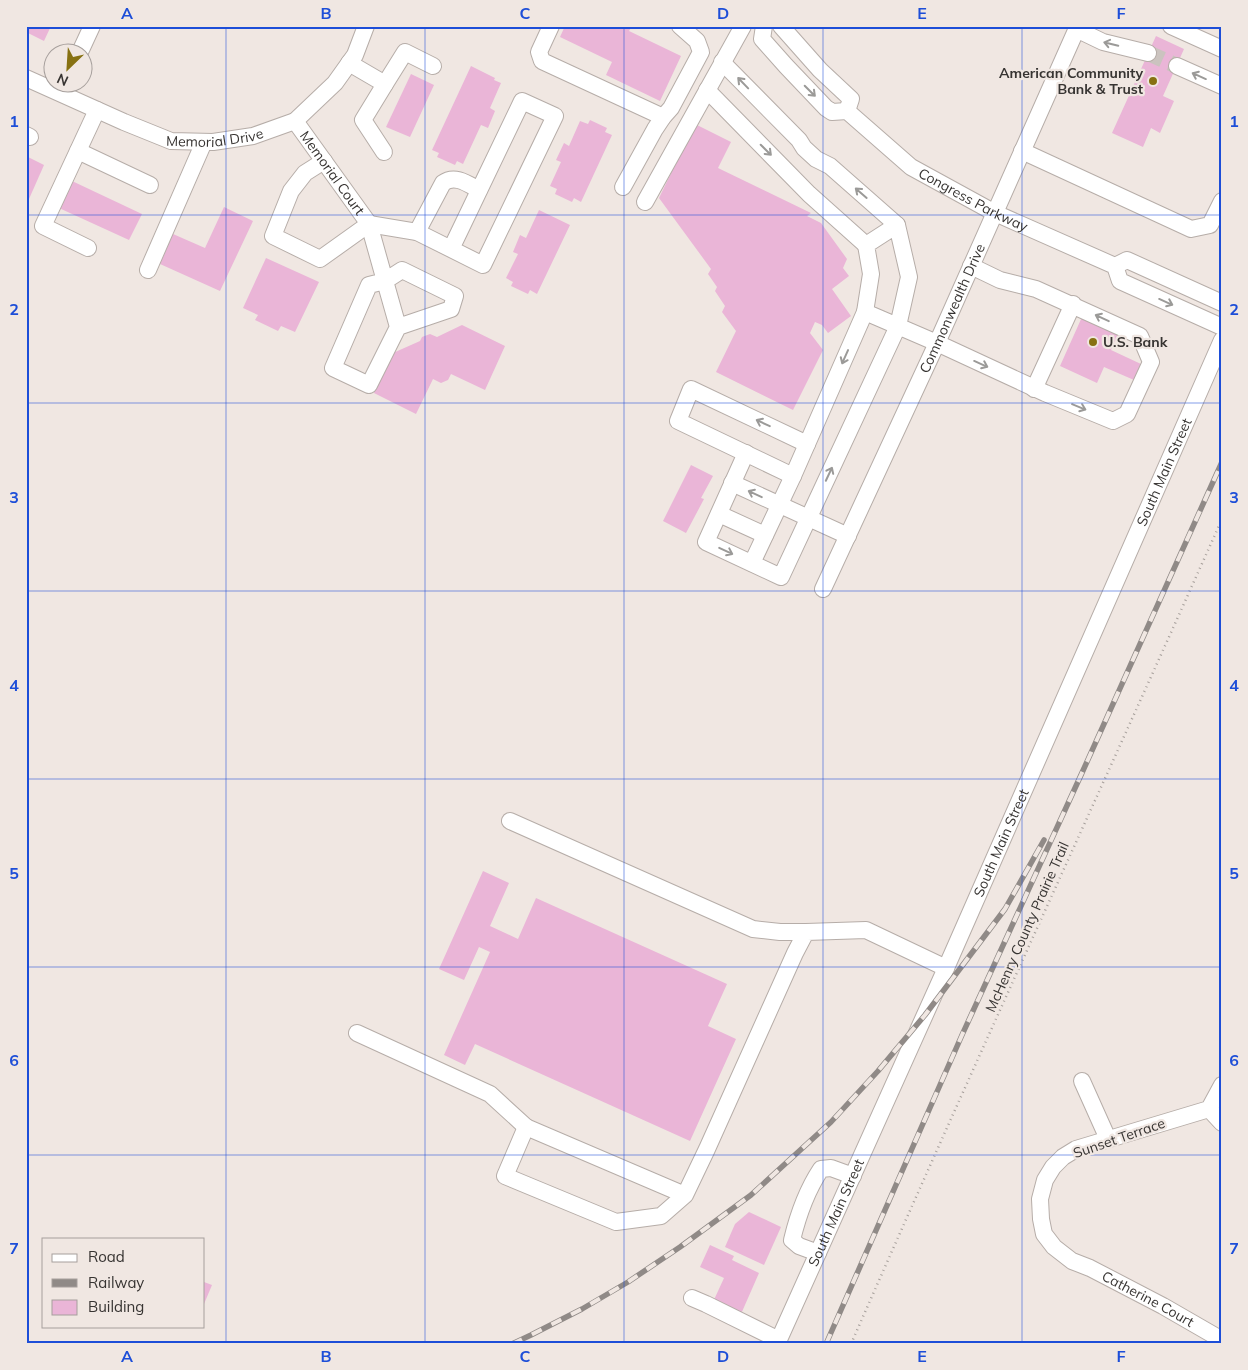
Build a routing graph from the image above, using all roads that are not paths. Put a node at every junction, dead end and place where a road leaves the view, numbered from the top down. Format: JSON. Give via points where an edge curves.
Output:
{"nodes":[{"id":1,"x":92,"y":26,"type":"edge"},
{"id":2,"x":366,"y":26,"type":"edge"},
{"id":3,"x":551,"y":26,"type":"edge"},
{"id":4,"x":680,"y":26,"type":"edge"},
{"id":5,"x":743,"y":26,"type":"edge"},
{"id":6,"x":764,"y":26,"type":"edge"},
{"id":7,"x":781,"y":26,"type":"edge"},
{"id":8,"x":1171,"y":26,"type":"edge"},
{"id":9,"x":1077,"y":28,"type":"edge"},
{"id":10,"x":85,"y":42,"type":"edge"},
{"id":11,"x":1222,"y":49,"type":"edge"},
{"id":12,"x":1148,"y":53,"type":"tunnel mouth"},
{"id":13,"x":722,"y":62,"type":"junction"},
{"id":14,"x":349,"y":63,"type":"junction"},
{"id":15,"x":434,"y":66,"type":"dead end"},
{"id":16,"x":1176,"y":66,"type":"tunnel mouth"},
{"id":17,"x":26,"y":78,"type":"edge"},
{"id":18,"x":42,"y":82,"type":"edge"},
{"id":19,"x":385,"y":84,"type":"junction"},
{"id":20,"x":1222,"y":86,"type":"edge"},
{"id":21,"x":707,"y":90,"type":"junction"},
{"id":22,"x":70,"y":92,"type":"edge"},
{"id":23,"x":97,"y":110,"type":"junction"},
{"id":24,"x":847,"y":111,"type":"junction"},
{"id":25,"x":663,"y":116,"type":"junction"},
{"id":26,"x":295,"y":121,"type":"junction"},
{"id":27,"x":204,"y":142,"type":"junction"},
{"id":28,"x":78,"y":151,"type":"junction"},
{"id":29,"x":384,"y":152,"type":"dead end"},
{"id":30,"x":1022,"y":152,"type":"junction"},
{"id":31,"x":324,"y":161,"type":"junction"},
{"id":32,"x":150,"y":185,"type":"dead end"},
{"id":33,"x":623,"y":187,"type":"dead end"},
{"id":34,"x":479,"y":190,"type":"junction"},
{"id":35,"x":1222,"y":201,"type":"edge"},
{"id":36,"x":645,"y":202,"type":"dead end"},
{"id":37,"x":995,"y":213,"type":"junction"},
{"id":38,"x":369,"y":224,"type":"junction"},
{"id":39,"x":898,"y":226,"type":"junction"},
{"id":40,"x":417,"y":232,"type":"junction"},
{"id":41,"x":866,"y":245,"type":"junction"},
{"id":42,"x":88,"y":248,"type":"dead end"},
{"id":43,"x":451,"y":249,"type":"junction"},
{"id":44,"x":971,"y":266,"type":"junction"},
{"id":45,"x":1115,"y":266,"type":"junction"},
{"id":46,"x":148,"y":270,"type":"dead end"},
{"id":47,"x":385,"y":280,"type":"junction"},
{"id":48,"x":1222,"y":303,"type":"edge"},
{"id":49,"x":1073,"y":304,"type":"junction"},
{"id":50,"x":865,"y":312,"type":"junction"},
{"id":51,"x":898,"y":326,"type":"junction"},
{"id":52,"x":398,"y":327,"type":"junction"},
{"id":53,"x":1222,"y":327,"type":"edge"},
{"id":54,"x":1222,"y":340,"type":"edge"},
{"id":55,"x":937,"y":343,"type":"junction"},
{"id":56,"x":1034,"y":389,"type":"junction"},
{"id":57,"x":807,"y":444,"type":"junction"},
{"id":58,"x":746,"y":453,"type":"junction"},
{"id":59,"x":793,"y":476,"type":"junction"},
{"id":60,"x":732,"y":483,"type":"junction"},
{"id":61,"x":779,"y":506,"type":"junction"},
{"id":62,"x":719,"y":514,"type":"junction"},
{"id":63,"x":809,"y":519,"type":"junction"},
{"id":64,"x":765,"y":535,"type":"junction"},
{"id":65,"x":848,"y":536,"type":"junction"},
{"id":66,"x":752,"y":563,"type":"junction"},
{"id":67,"x":823,"y":589,"type":"dead end"},
{"id":68,"x":510,"y":821,"type":"dead end"},
{"id":69,"x":806,"y":932,"type":"junction"},
{"id":70,"x":946,"y":968,"type":"junction"},
{"id":71,"x":357,"y":1033,"type":"dead end"},
{"id":72,"x":1082,"y":1080,"type":"dead end"},
{"id":73,"x":1222,"y":1085,"type":"edge"},
{"id":74,"x":1209,"y":1108,"type":"junction"},
{"id":75,"x":1222,"y":1123,"type":"edge"},
{"id":76,"x":526,"y":1127,"type":"junction"},
{"id":77,"x":1108,"y":1139,"type":"junction"},
{"id":78,"x":853,"y":1176,"type":"junction"},
{"id":79,"x":685,"y":1195,"type":"junction"},
{"id":80,"x":818,"y":1253,"type":"junction"},
{"id":81,"x":1072,"y":1261,"type":"joint"},
{"id":82,"x":692,"y":1298,"type":"dead end"},
{"id":83,"x":1222,"y":1340,"type":"edge"},
{"id":84,"x":778,"y":1342,"type":"edge"}],
"edges":[{"from":1,"to":10,"type":"street"},
{"from":2,"to":14,"type":"street","name":"Memorial Drive"},
{"from":3,"to":25,"type":"street","via":[[538,52],[542,61]]},
{"from":4,"to":25,"type":"street","via":[[697,41],[701,52],[671,108]]},
{"from":5,"to":13,"type":"street"},
{"from":6,"to":24,"type":"street","name":"Congress Parkway","one_way":true,"via":[[762,39],[807,88],[832,112]]},
{"from":7,"to":24,"type":"street","via":[[851,99]]},
{"from":8,"to":11,"type":"street"},
{"from":12,"to":9,"type":"street","one_way":true,"via":[[1103,42]]},
{"from":9,"to":30,"type":"street","name":"Commonwealth Drive"},
{"from":13,"to":21,"type":"street"},
{"from":39,"to":13,"type":"street","one_way":true,"via":[[830,166],[804,148]]},
{"from":14,"to":19,"type":"street"},
{"from":14,"to":26,"type":"street","name":"Memorial Drive","via":[[335,82]]},
{"from":15,"to":19,"type":"street","via":[[405,52]]},
{"from":20,"to":16,"type":"street","one_way":true},
{"from":17,"to":18,"type":"street","name":"Memorial Drive"},
{"from":19,"to":29,"type":"street","via":[[363,120]]},
{"from":21,"to":36,"type":"street"},
{"from":21,"to":41,"type":"street","one_way":true,"via":[[810,194]]},
{"from":22,"to":23,"type":"street","name":"Memorial Drive"},
{"from":23,"to":27,"type":"street","name":"Memorial Drive","via":[[171,141]]},
{"from":23,"to":28,"type":"street"},
{"from":24,"to":37,"type":"street","name":"Congress Parkway","via":[[911,167]]},
{"from":25,"to":33,"type":"street"},
{"from":26,"to":27,"type":"street","name":"Memorial Drive","via":[[253,136]]},
{"from":26,"to":31,"type":"street","name":"Memorial Court"},
{"from":27,"to":46,"type":"street"},
{"from":28,"to":32,"type":"street"},
{"from":28,"to":42,"type":"street","via":[[43,226]]},
{"from":30,"to":35,"type":"street","via":[[1191,229],[1210,225]]},
{"from":30,"to":37,"type":"street","name":"Commonwealth Drive"},
{"from":31,"to":38,"type":"street","name":"Memorial Court"},
{"from":31,"to":38,"type":"street","via":[[305,173],[291,191],[273,236],[320,259]]},
{"from":34,"to":40,"type":"street","via":[[449,179]]},
{"from":34,"to":43,"type":"street"},
{"from":34,"to":43,"type":"street","via":[[522,101],[555,116],[483,265]]},
{"from":37,"to":44,"type":"street","name":"Commonwealth Drive"},
{"from":37,"to":45,"type":"street","name":"Congress Parkway"},
{"from":38,"to":40,"type":"street"},
{"from":38,"to":47,"type":"street","name":"Memorial Court"},
{"from":39,"to":41,"type":"street"},
{"from":39,"to":51,"type":"street","via":[[910,277]]},
{"from":40,"to":43,"type":"street"},
{"from":41,"to":50,"type":"street","via":[[871,274]]},
{"from":44,"to":49,"type":"street","via":[[1000,280],[1036,288]]},
{"from":44,"to":55,"type":"street","name":"Commonwealth Drive"},
{"from":45,"to":48,"type":"street","name":"Congress Parkway","via":[[1127,260]]},
{"from":45,"to":53,"type":"street","one_way":true,"via":[[1120,281]]},
{"from":47,"to":52,"type":"street","name":"Memorial Court"},
{"from":47,"to":52,"type":"street","via":[[402,270],[455,296],[451,309]]},
{"from":47,"to":52,"type":"street","via":[[369,285],[333,368],[370,385]]},
{"from":49,"to":56,"type":"street"},
{"from":56,"to":49,"type":"street","one_way":true,"via":[[1113,421],[1127,414],[1152,362],[1140,336]]},
{"from":50,"to":51,"type":"street"},
{"from":50,"to":57,"type":"street","one_way":true},
{"from":51,"to":55,"type":"street"},
{"from":63,"to":51,"type":"street","one_way":true},
{"from":54,"to":70,"type":"street","name":"South Main Street"},
{"from":55,"to":56,"type":"street","one_way":true},
{"from":55,"to":65,"type":"street","name":"Commonwealth Drive"},
{"from":57,"to":58,"type":"street","one_way":true,"via":[[692,390],[678,422]]},
{"from":57,"to":59,"type":"street"},
{"from":58,"to":59,"type":"street"},
{"from":58,"to":60,"type":"street"},
{"from":59,"to":61,"type":"street"},
{"from":61,"to":60,"type":"street","one_way":true},
{"from":60,"to":62,"type":"street"},
{"from":61,"to":63,"type":"street"},
{"from":61,"to":64,"type":"street"},
{"from":62,"to":64,"type":"street"},
{"from":62,"to":66,"type":"street","one_way":true,"via":[[706,542]]},
{"from":63,"to":65,"type":"street"},
{"from":63,"to":66,"type":"street","via":[[781,577]]},
{"from":64,"to":66,"type":"street"},
{"from":65,"to":67,"type":"street","name":"Commonwealth Drive"},
{"from":68,"to":69,"type":"street","via":[[754,929]]},
{"from":69,"to":70,"type":"street","via":[[866,930]]},
{"from":69,"to":79,"type":"street"},
{"from":70,"to":78,"type":"street","name":"South Main Street"},
{"from":71,"to":76,"type":"street","via":[[490,1094]]},
{"from":72,"to":77,"type":"street"},
{"from":73,"to":74,"type":"street"},
{"from":74,"to":75,"type":"street"},
{"from":74,"to":77,"type":"street","name":"Sunset Terrace"},
{"from":76,"to":79,"type":"street"},
{"from":76,"to":79,"type":"street","via":[[505,1176],[616,1222],[661,1216]]},
{"from":77,"to":81,"type":"street","name":"Sunset Terrace","via":[[1076,1149],[1063,1157],[1045,1180],[1040,1199],[1044,1234]]},
{"from":78,"to":80,"type":"street","name":"South Main Street"},
{"from":78,"to":80,"type":"street","via":[[830,1168],[822,1169],[812,1182],[792,1240]]},
{"from":80,"to":84,"type":"street","name":"South Main Street"},
{"from":81,"to":83,"type":"street","name":"Catherine Court","via":[[1163,1306]]},
{"from":82,"to":84,"type":"street"}]}
